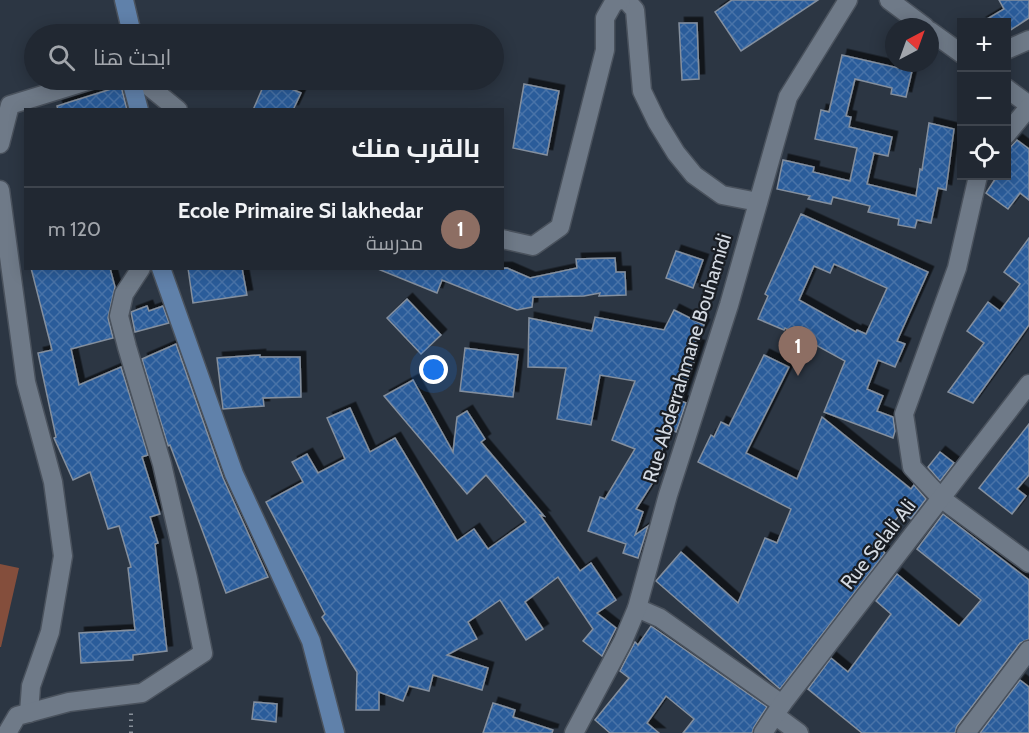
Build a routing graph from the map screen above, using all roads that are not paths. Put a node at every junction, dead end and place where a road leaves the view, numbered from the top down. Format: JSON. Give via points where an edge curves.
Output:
{"nodes":[{"id":1,"x":124,"y":0,"type":"edge"},
{"id":2,"x":621,"y":0,"type":"edge"},
{"id":3,"x":626,"y":0,"type":"edge"},
{"id":4,"x":848,"y":0,"type":"edge"},
{"id":5,"x":889,"y":0,"type":"edge"},
{"id":6,"x":913,"y":18,"type":"edge"},
{"id":7,"x":130,"y":24,"type":"edge"},
{"id":8,"x":939,"y":37,"type":"edge"},
{"id":9,"x":1029,"y":40,"type":"edge"},
{"id":10,"x":1011,"y":48,"type":"edge"},
{"id":11,"x":957,"y":50,"type":"edge"},
{"id":12,"x":59,"y":90,"type":"edge"},
{"id":13,"x":134,"y":90,"type":"edge"},
{"id":14,"x":153,"y":90,"type":"edge"},
{"id":15,"x":1011,"y":92,"type":"edge"},
{"id":16,"x":1029,"y":106,"type":"edge"},
{"id":17,"x":138,"y":108,"type":"edge"},
{"id":18,"x":176,"y":108,"type":"edge"},
{"id":19,"x":1011,"y":129,"type":"edge"},
{"id":20,"x":0,"y":144,"type":"edge"},
{"id":21,"x":977,"y":180,"type":"edge"},
{"id":22,"x":0,"y":190,"type":"edge"},
{"id":23,"x":758,"y":202,"type":"junction"},
{"id":24,"x":504,"y":239,"type":"edge"},
{"id":25,"x":140,"y":270,"type":"edge"},
{"id":26,"x":162,"y":270,"type":"edge"},
{"id":27,"x":1029,"y":384,"type":"edge"},
{"id":28,"x":942,"y":499,"type":"junction"},
{"id":29,"x":1029,"y":563,"type":"edge"},
{"id":30,"x":637,"y":608,"type":"junction"},
{"id":31,"x":1029,"y":650,"type":"edge"},
{"id":32,"x":779,"y":710,"type":"junction"},
{"id":33,"x":29,"y":713,"type":"junction"},
{"id":34,"x":7,"y":733,"type":"edge"},
{"id":35,"x":335,"y":733,"type":"edge"},
{"id":36,"x":574,"y":733,"type":"edge"},
{"id":37,"x":763,"y":733,"type":"edge"},
{"id":38,"x":799,"y":733,"type":"edge"},
{"id":39,"x":966,"y":733,"type":"edge"}],
"edges":[{"from":1,"to":7,"type":"street"},
{"from":2,"to":24,"type":"street","via":[[614,2],[605,18],[605,50],[560,227],[533,246]]},
{"from":3,"to":23,"type":"street","via":[[635,10],[642,91],[676,153],[694,175],[722,195]]},
{"from":4,"to":23,"type":"street","name":"Rue Abderrahmane Bouhamidi","via":[[788,97]]},
{"from":5,"to":6,"type":"street"},
{"from":8,"to":11,"type":"street"},
{"from":9,"to":10,"type":"street"},
{"from":12,"to":20,"type":"street","via":[[10,105]]},
{"from":13,"to":17,"type":"street"},
{"from":14,"to":18,"type":"street"},
{"from":15,"to":16,"type":"street"},
{"from":16,"to":19,"type":"street"},
{"from":21,"to":28,"type":"street","via":[[957,268],[904,414],[912,467]]},
{"from":22,"to":33,"type":"street","via":[[26,382],[53,482],[63,556],[50,632],[31,686]]},
{"from":23,"to":30,"type":"street","name":"Rue Abderrahmane Bouhamidi"},
{"from":25,"to":33,"type":"street","via":[[124,294],[119,316],[162,464],[203,653],[142,693],[69,702]]},
{"from":26,"to":35,"type":"street","via":[[234,474],[311,641]]},
{"from":27,"to":28,"type":"street","name":"Rue Selali Ali"},
{"from":28,"to":29,"type":"street"},
{"from":28,"to":32,"type":"street","name":"Rue Selali Ali"},
{"from":30,"to":32,"type":"street","via":[[660,618]]},
{"from":30,"to":36,"type":"street","name":"Rue Abderrahmane Bouhamidi"},
{"from":31,"to":39,"type":"street"},
{"from":32,"to":37,"type":"street","name":"Rue Selali Ali"},
{"from":32,"to":38,"type":"street"},
{"from":33,"to":34,"type":"street","via":[[17,716]]}]}
